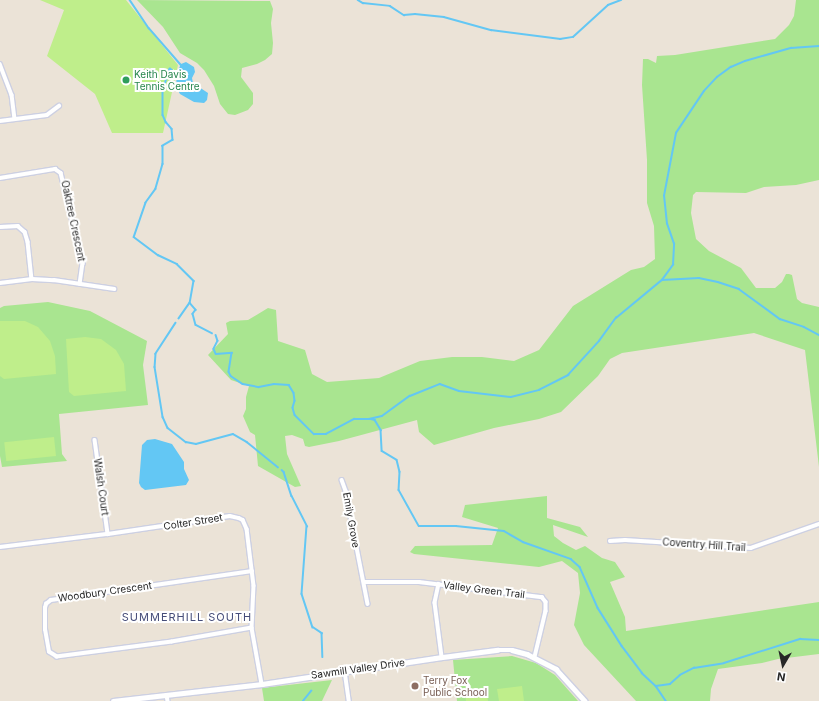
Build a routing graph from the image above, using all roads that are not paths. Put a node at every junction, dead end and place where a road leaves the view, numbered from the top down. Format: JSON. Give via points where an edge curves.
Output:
{"nodes":[{"id":1,"x":0,"y":64,"type":"edge"},
{"id":2,"x":59,"y":106,"type":"dead end"},
{"id":3,"x":15,"y":118,"type":"junction"},
{"id":4,"x":0,"y":121,"type":"edge"},
{"id":5,"x":0,"y":178,"type":"edge"},
{"id":6,"x":0,"y":227,"type":"edge"},
{"id":7,"x":32,"y":279,"type":"junction"},
{"id":8,"x":0,"y":283,"type":"edge"},
{"id":9,"x":80,"y":284,"type":"junction"},
{"id":10,"x":114,"y":289,"type":"dead end"},
{"id":11,"x":95,"y":440,"type":"dead end"},
{"id":12,"x":342,"y":480,"type":"dead end"},
{"id":13,"x":819,"y":524,"type":"edge"},
{"id":14,"x":108,"y":534,"type":"junction"},
{"id":15,"x":610,"y":541,"type":"dead end"},
{"id":16,"x":0,"y":547,"type":"edge"},
{"id":17,"x":252,"y":571,"type":"junction"},
{"id":18,"x":364,"y":582,"type":"junction"},
{"id":19,"x":439,"y":584,"type":"junction"},
{"id":20,"x":368,"y":604,"type":"dead end"},
{"id":21,"x":252,"y":628,"type":"junction"},
{"id":22,"x":442,"y":657,"type":"junction"},
{"id":23,"x":535,"y":657,"type":"junction"},
{"id":24,"x":344,"y":671,"type":"junction"},
{"id":25,"x":262,"y":684,"type":"junction"},
{"id":26,"x":167,"y":695,"type":"junction"},
{"id":27,"x":113,"y":701,"type":"edge"},
{"id":28,"x":168,"y":701,"type":"edge"},
{"id":29,"x":349,"y":701,"type":"edge"},
{"id":30,"x":585,"y":701,"type":"edge"}],
"edges":[{"from":1,"to":3,"type":"street","via":[[12,94]]},
{"from":2,"to":3,"type":"street","via":[[47,115]]},
{"from":3,"to":4,"type":"street"},
{"from":5,"to":9,"type":"street","name":"Oaktree Crescent","via":[[55,170],[61,173],[83,263]]},
{"from":6,"to":7,"type":"street","via":[[18,226],[25,232]]},
{"from":7,"to":8,"type":"street"},
{"from":7,"to":9,"type":"street"},
{"from":9,"to":10,"type":"street"},
{"from":11,"to":14,"type":"street","name":"Walsh Court"},
{"from":12,"to":18,"type":"street","name":"Emily Grove"},
{"from":13,"to":15,"type":"street","name":"Coventry Hill Trail","via":[[751,548]]},
{"from":14,"to":16,"type":"street","name":"Colter Street"},
{"from":14,"to":17,"type":"street","name":"Colter Street","via":[[230,516],[239,518],[243,520],[247,529]]},
{"from":17,"to":21,"type":"street","name":"Colter Street"},
{"from":17,"to":21,"type":"street","name":"Woodbury Crescent","via":[[51,600],[45,608],[45,630],[49,652],[57,657],[172,642]]},
{"from":18,"to":19,"type":"street","name":"Valley Green Trail"},
{"from":18,"to":20,"type":"street"},
{"from":19,"to":22,"type":"street","via":[[435,603]]},
{"from":19,"to":23,"type":"street","name":"Valley Green Trail","via":[[542,597],[546,602],[546,610]]},
{"from":21,"to":25,"type":"street","name":"Colter Street"},
{"from":22,"to":23,"type":"street","name":"Sawmill Valley Drive","via":[[497,650],[512,650]]},
{"from":22,"to":24,"type":"street","name":"Sawmill Valley Drive"},
{"from":23,"to":30,"type":"street","name":"Sawmill Valley Drive","via":[[556,669]]},
{"from":24,"to":25,"type":"street","name":"Sawmill Valley Drive"},
{"from":24,"to":29,"type":"street"},
{"from":25,"to":26,"type":"street","name":"Sawmill Valley Drive"},
{"from":26,"to":27,"type":"street","name":"Sawmill Valley Drive"},
{"from":26,"to":28,"type":"street"}]}
